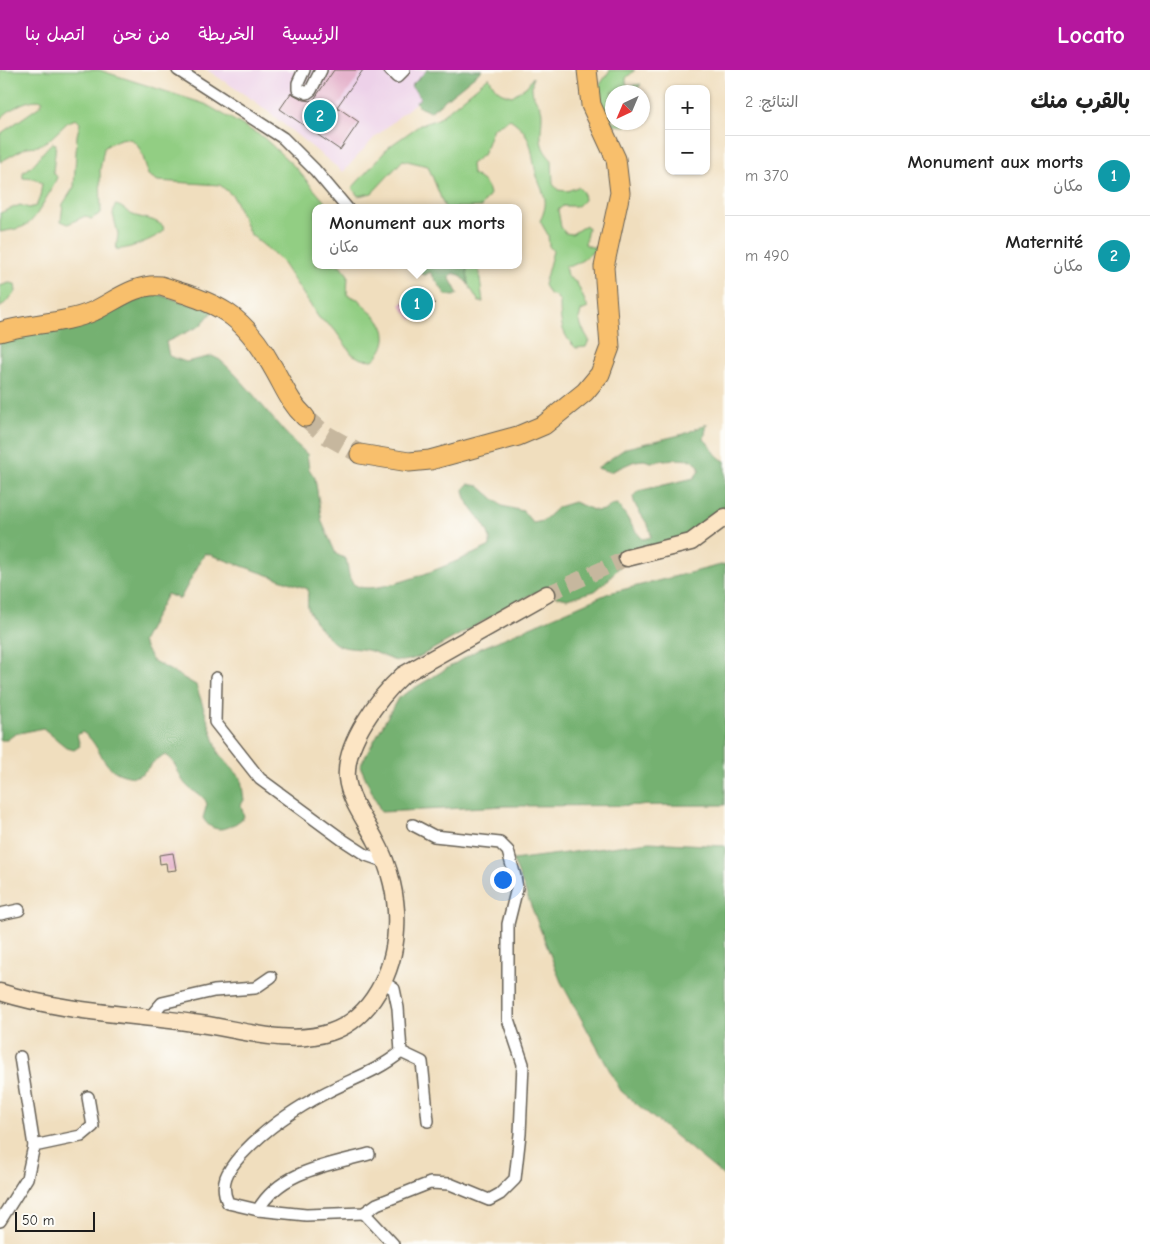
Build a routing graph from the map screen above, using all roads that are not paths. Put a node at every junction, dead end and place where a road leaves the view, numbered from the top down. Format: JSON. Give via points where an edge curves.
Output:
{"nodes":[{"id":1,"x":178,"y":70,"type":"edge"},
{"id":2,"x":304,"y":70,"type":"edge"},
{"id":3,"x":320,"y":70,"type":"edge"},
{"id":4,"x":390,"y":70,"type":"edge"},
{"id":5,"x":404,"y":70,"type":"edge"},
{"id":6,"x":587,"y":70,"type":"edge"},
{"id":7,"x":344,"y":204,"type":"edge"},
{"id":8,"x":1,"y":332,"type":"edge"},
{"id":9,"x":305,"y":417,"type":"tunnel mouth"},
{"id":10,"x":360,"y":454,"type":"tunnel mouth"},
{"id":11,"x":725,"y":517,"type":"edge"},
{"id":12,"x":627,"y":558,"type":"tunnel mouth"},
{"id":13,"x":547,"y":594,"type":"tunnel mouth"},
{"id":14,"x":216,"y":678,"type":"dead end"},
{"id":15,"x":413,"y":825,"type":"dead end"},
{"id":16,"x":386,"y":862,"type":"junction"},
{"id":17,"x":20,"y":910,"type":"dead end"},
{"id":18,"x":0,"y":914,"type":"edge"},
{"id":19,"x":271,"y":977,"type":"dead end"},
{"id":20,"x":383,"y":982,"type":"junction"},
{"id":21,"x":0,"y":992,"type":"edge"},
{"id":22,"x":150,"y":1017,"type":"junction"},
{"id":23,"x":401,"y":1052,"type":"junction"},
{"id":24,"x":20,"y":1057,"type":"dead end"},
{"id":25,"x":88,"y":1097,"type":"dead end"},
{"id":26,"x":428,"y":1121,"type":"dead end"},
{"id":27,"x":34,"y":1146,"type":"junction"},
{"id":28,"x":368,"y":1154,"type":"dead end"},
{"id":29,"x":258,"y":1210,"type":"junction"},
{"id":30,"x":364,"y":1213,"type":"junction"},
{"id":31,"x":0,"y":1221,"type":"edge"},
{"id":32,"x":393,"y":1244,"type":"edge"}],
"edges":[{"from":1,"to":7,"type":"street","via":[[283,138]]},
{"from":2,"to":3,"type":"street","via":[[298,89],[307,93]]},
{"from":4,"to":5,"type":"street","via":[[397,77]]},
{"from":6,"to":10,"type":"main road","via":[[591,104],[610,142],[618,170],[619,204],[604,267],[610,336],[608,355],[600,374],[576,400],[530,432],[430,460],[409,462]]},
{"from":8,"to":9,"type":"main road","via":[[82,315],[134,290],[161,286],[227,311],[239,320],[262,348],[293,406]]},
{"from":11,"to":12,"type":"main road","via":[[691,542]]},
{"from":13,"to":16,"type":"main road","via":[[403,675],[384,693],[369,716],[350,753],[347,778],[354,800]]},
{"from":14,"to":16,"type":"street","via":[[215,722],[260,779],[343,840],[366,855]]},
{"from":15,"to":30,"type":"street","via":[[434,836],[500,843],[508,851],[517,888],[508,924],[508,1019],[523,1064],[515,1179],[489,1200],[450,1184],[430,1183]]},
{"from":16,"to":20,"type":"main road","via":[[393,890],[396,930]]},
{"from":17,"to":18,"type":"street"},
{"from":19,"to":22,"type":"street","via":[[255,988],[214,991],[162,1003]]},
{"from":20,"to":22,"type":"main road","via":[[370,1004],[356,1018],[314,1037],[264,1035]]},
{"from":20,"to":23,"type":"street","via":[[394,989]]},
{"from":21,"to":22,"type":"main road","via":[[58,1008]]},
{"from":23,"to":26,"type":"street","via":[[422,1062]]},
{"from":23,"to":29,"type":"street","via":[[384,1066],[284,1115],[256,1138],[226,1176],[222,1191],[228,1202]]},
{"from":24,"to":27,"type":"street"},
{"from":25,"to":27,"type":"street","via":[[92,1126],[81,1136]]},
{"from":27,"to":31,"type":"street","via":[[27,1178]]},
{"from":28,"to":29,"type":"street","via":[[295,1175],[265,1198]]},
{"from":29,"to":30,"type":"street","via":[[306,1215]]},
{"from":30,"to":32,"type":"street"}]}
